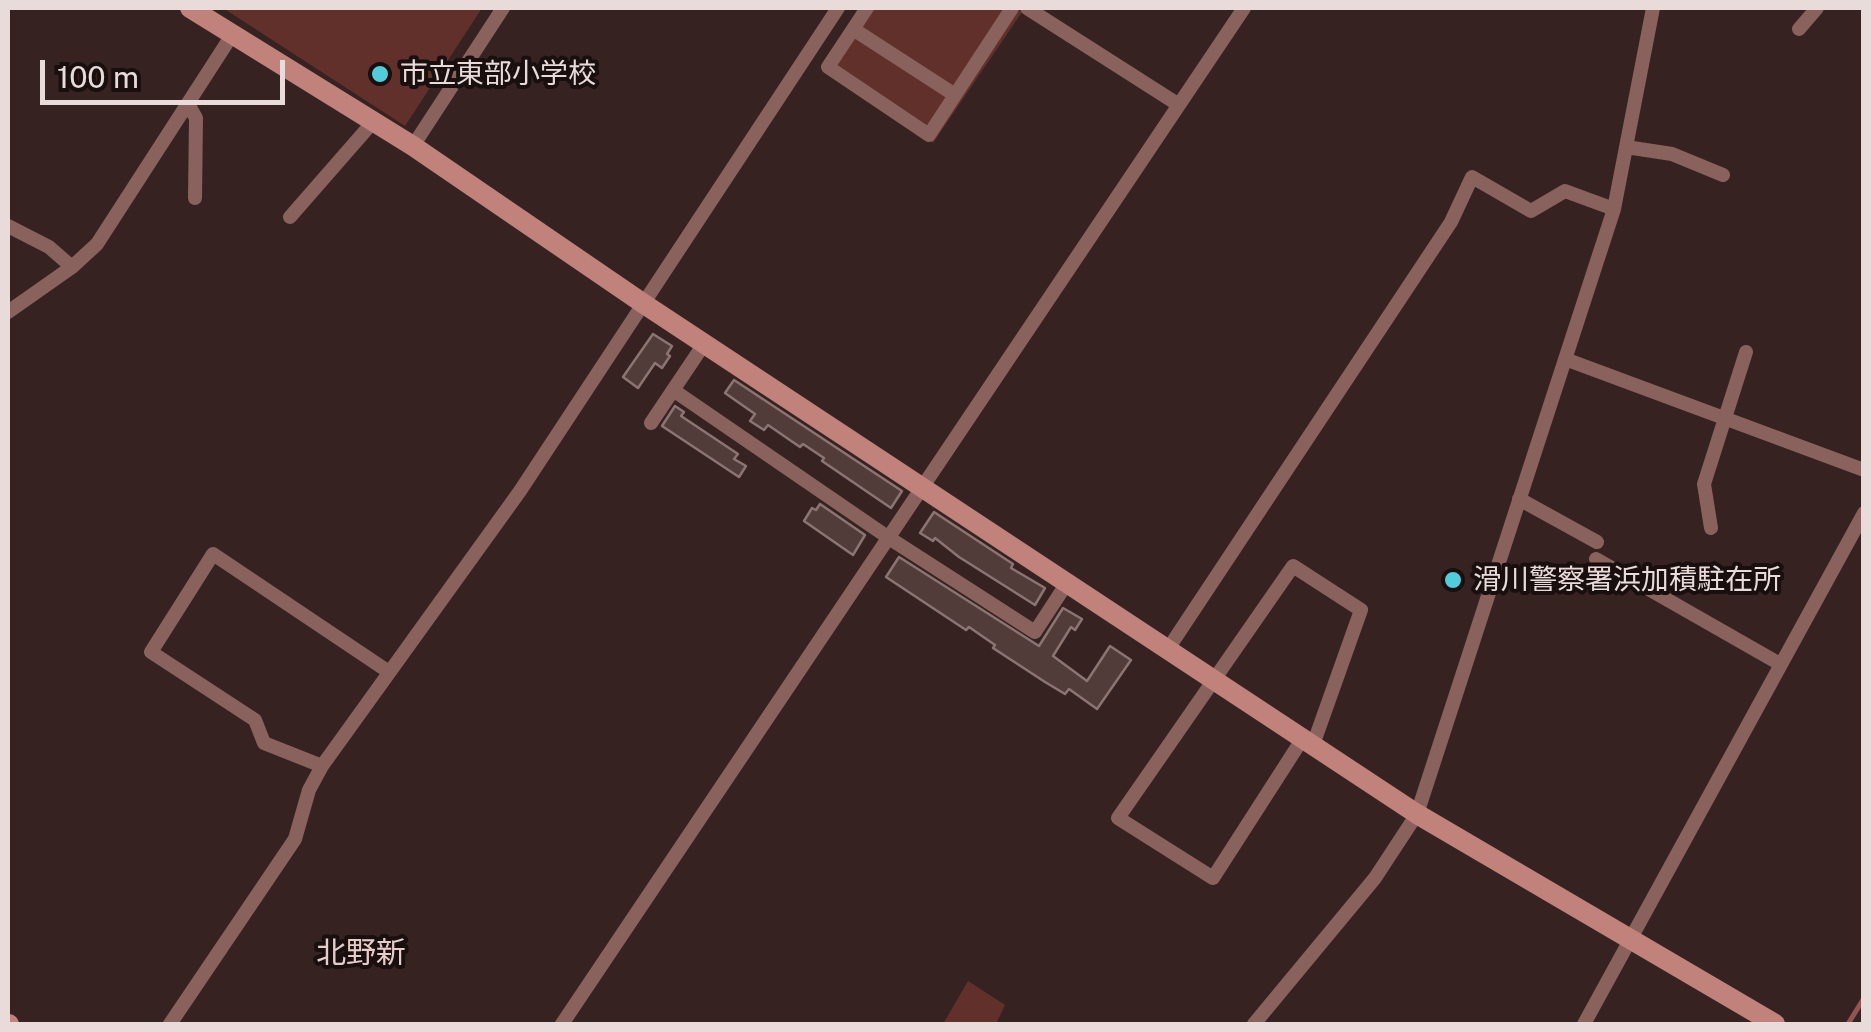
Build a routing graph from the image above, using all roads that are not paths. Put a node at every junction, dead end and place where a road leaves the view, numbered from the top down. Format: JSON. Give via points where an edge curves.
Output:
{"nodes":[{"id":1,"x":190,"y":8,"type":"edge"},
{"id":2,"x":503,"y":8,"type":"edge"},
{"id":3,"x":838,"y":8,"type":"edge"},
{"id":4,"x":867,"y":8,"type":"edge"},
{"id":5,"x":1012,"y":8,"type":"edge"},
{"id":6,"x":1027,"y":8,"type":"edge"},
{"id":7,"x":1244,"y":8,"type":"edge"},
{"id":8,"x":1653,"y":8,"type":"edge"},
{"id":9,"x":1817,"y":8,"type":"edge"},
{"id":10,"x":853,"y":29,"type":"junction"},
{"id":11,"x":1799,"y":29,"type":"dead end"},
{"id":12,"x":232,"y":35,"type":"junction"},
{"id":13,"x":954,"y":96,"type":"junction"},
{"id":14,"x":188,"y":104,"type":"junction"},
{"id":15,"x":1179,"y":106,"type":"junction"},
{"id":16,"x":374,"y":122,"type":"junction"},
{"id":17,"x":413,"y":146,"type":"junction"},
{"id":18,"x":1626,"y":147,"type":"junction"},
{"id":19,"x":1723,"y":175,"type":"dead end"},
{"id":20,"x":195,"y":198,"type":"dead end"},
{"id":21,"x":1614,"y":209,"type":"junction"},
{"id":22,"x":290,"y":218,"type":"dead end"},
{"id":23,"x":8,"y":226,"type":"edge"},
{"id":24,"x":72,"y":267,"type":"junction"},
{"id":25,"x":644,"y":304,"type":"junction"},
{"id":26,"x":8,"y":312,"type":"edge"},
{"id":27,"x":704,"y":344,"type":"junction"},
{"id":28,"x":1746,"y":352,"type":"dead end"},
{"id":29,"x":1565,"y":359,"type":"junction"},
{"id":30,"x":672,"y":390,"type":"junction"},
{"id":31,"x":1726,"y":419,"type":"junction"},
{"id":32,"x":651,"y":422,"type":"dead end"},
{"id":33,"x":1864,"y":470,"type":"edge"},
{"id":34,"x":922,"y":488,"type":"junction"},
{"id":35,"x":1520,"y":498,"type":"junction"},
{"id":36,"x":1864,"y":513,"type":"edge"},
{"id":37,"x":1711,"y":528,"type":"dead end"},
{"id":38,"x":889,"y":538,"type":"junction"},
{"id":39,"x":1597,"y":542,"type":"dead end"},
{"id":40,"x":1596,"y":559,"type":"dead end"},
{"id":41,"x":1067,"y":583,"type":"junction"},
{"id":42,"x":1168,"y":649,"type":"junction"},
{"id":43,"x":1780,"y":664,"type":"junction"},
{"id":44,"x":388,"y":672,"type":"junction"},
{"id":45,"x":1216,"y":680,"type":"junction"},
{"id":46,"x":1308,"y":742,"type":"junction"},
{"id":47,"x":322,"y":766,"type":"junction"},
{"id":48,"x":1418,"y":814,"type":"junction"},
{"id":49,"x":1631,"y":940,"type":"junction"},
{"id":50,"x":170,"y":1024,"type":"edge"},
{"id":51,"x":562,"y":1024,"type":"edge"},
{"id":52,"x":1254,"y":1024,"type":"edge"},
{"id":53,"x":1584,"y":1024,"type":"edge"},
{"id":54,"x":1775,"y":1024,"type":"edge"}],
"edges":[{"from":1,"to":12,"type":"street"},
{"from":2,"to":17,"type":"street"},
{"from":3,"to":25,"type":"street"},
{"from":4,"to":10,"type":"street"},
{"from":5,"to":13,"type":"street"},
{"from":6,"to":15,"type":"street"},
{"from":7,"to":15,"type":"street"},
{"from":8,"to":18,"type":"street"},
{"from":9,"to":11,"type":"street"},
{"from":10,"to":13,"type":"street"},
{"from":10,"to":13,"type":"street","via":[[828,67],[929,134]]},
{"from":12,"to":14,"type":"street"},
{"from":12,"to":16,"type":"street"},
{"from":14,"to":20,"type":"street","via":[[196,118]]},
{"from":14,"to":24,"type":"street","via":[[96,244]]},
{"from":15,"to":34,"type":"street"},
{"from":16,"to":17,"type":"street"},
{"from":16,"to":22,"type":"street"},
{"from":17,"to":25,"type":"street"},
{"from":18,"to":19,"type":"street","via":[[1672,154]]},
{"from":18,"to":21,"type":"street"},
{"from":21,"to":29,"type":"street"},
{"from":21,"to":42,"type":"street","via":[[1566,191],[1531,210],[1472,177],[1451,222]]},
{"from":23,"to":24,"type":"street"},
{"from":24,"to":26,"type":"street"},
{"from":25,"to":27,"type":"street"},
{"from":25,"to":44,"type":"street"},
{"from":27,"to":30,"type":"street"},
{"from":27,"to":34,"type":"street"},
{"from":28,"to":31,"type":"street"},
{"from":29,"to":31,"type":"street"},
{"from":29,"to":35,"type":"street"},
{"from":30,"to":32,"type":"street"},
{"from":30,"to":38,"type":"street"},
{"from":31,"to":33,"type":"street"},
{"from":31,"to":37,"type":"street","via":[[1704,484]]},
{"from":34,"to":38,"type":"street"},
{"from":34,"to":41,"type":"street"},
{"from":35,"to":39,"type":"street"},
{"from":35,"to":48,"type":"street"},
{"from":36,"to":43,"type":"street"},
{"from":38,"to":41,"type":"street","via":[[1036,632]]},
{"from":38,"to":51,"type":"street"},
{"from":40,"to":43,"type":"street"},
{"from":41,"to":42,"type":"street"},
{"from":42,"to":45,"type":"street"},
{"from":43,"to":49,"type":"street"},
{"from":44,"to":47,"type":"street"},
{"from":44,"to":47,"type":"street","via":[[213,554],[152,652],[255,720],[264,743]]},
{"from":45,"to":46,"type":"street"},
{"from":45,"to":46,"type":"street","via":[[1292,566],[1361,610]]},
{"from":45,"to":46,"type":"street","via":[[1118,818],[1213,878]]},
{"from":46,"to":48,"type":"street"},
{"from":47,"to":50,"type":"street","via":[[295,839]]},
{"from":48,"to":49,"type":"street"},
{"from":48,"to":52,"type":"street","via":[[1375,878]]},
{"from":49,"to":53,"type":"street"},
{"from":49,"to":54,"type":"street"}]}
